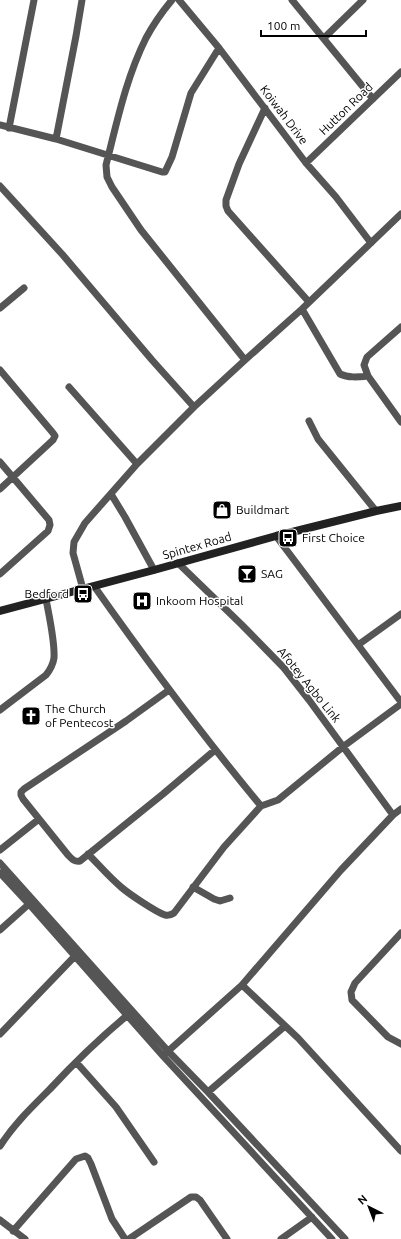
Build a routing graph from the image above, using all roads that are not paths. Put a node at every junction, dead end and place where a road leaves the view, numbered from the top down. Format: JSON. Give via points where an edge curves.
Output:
{"nodes":[{"id":1,"x":34,"y":0,"type":"edge"},
{"id":2,"x":82,"y":0,"type":"edge"},
{"id":3,"x":172,"y":0,"type":"edge"},
{"id":4,"x":179,"y":0,"type":"edge"},
{"id":5,"x":292,"y":0,"type":"edge"},
{"id":6,"x":363,"y":0,"type":"edge"},
{"id":7,"x":324,"y":38,"type":"junction"},
{"id":8,"x":219,"y":48,"type":"junction"},
{"id":9,"x":401,"y":72,"type":"edge"},
{"id":10,"x":373,"y":99,"type":"junction"},
{"id":11,"x":264,"y":108,"type":"junction"},
{"id":12,"x":0,"y":125,"type":"edge"},
{"id":13,"x":9,"y":128,"type":"junction"},
{"id":14,"x":56,"y":139,"type":"junction"},
{"id":15,"x":108,"y":155,"type":"junction"},
{"id":16,"x":306,"y":162,"type":"junction"},
{"id":17,"x":0,"y":186,"type":"edge"},
{"id":18,"x":401,"y":214,"type":"edge"},
{"id":19,"x":371,"y":243,"type":"junction"},
{"id":20,"x":24,"y":288,"type":"dead end"},
{"id":21,"x":309,"y":302,"type":"junction"},
{"id":22,"x":0,"y":308,"type":"edge"},
{"id":23,"x":302,"y":310,"type":"junction"},
{"id":24,"x":401,"y":327,"type":"edge"},
{"id":25,"x":245,"y":360,"type":"junction"},
{"id":26,"x":0,"y":370,"type":"edge"},
{"id":27,"x":368,"y":376,"type":"junction"},
{"id":28,"x":69,"y":386,"type":"dead end"},
{"id":29,"x":194,"y":407,"type":"junction"},
{"id":30,"x":309,"y":421,"type":"dead end"},
{"id":31,"x":401,"y":422,"type":"edge"},
{"id":32,"x":0,"y":462,"type":"edge"},
{"id":33,"x":137,"y":464,"type":"junction"},
{"id":34,"x":13,"y":477,"type":"junction"},
{"id":35,"x":0,"y":489,"type":"edge"},
{"id":36,"x":111,"y":494,"type":"junction"},
{"id":37,"x":401,"y":506,"type":"edge"},
{"id":38,"x":376,"y":511,"type":"junction"},
{"id":39,"x":276,"y":536,"type":"junction"},
{"id":40,"x":178,"y":564,"type":"junction"},
{"id":41,"x":154,"y":570,"type":"junction"},
{"id":42,"x":0,"y":574,"type":"edge"},
{"id":43,"x":94,"y":586,"type":"junction"},
{"id":44,"x":83,"y":589,"type":"junction"},
{"id":45,"x":46,"y":599,"type":"junction"},
{"id":46,"x":0,"y":611,"type":"edge"},
{"id":47,"x":401,"y":614,"type":"edge"},
{"id":48,"x":358,"y":645,"type":"junction"},
{"id":49,"x":169,"y":690,"type":"junction"},
{"id":50,"x":401,"y":703,"type":"edge"},
{"id":51,"x":0,"y":710,"type":"edge"},
{"id":52,"x":344,"y":746,"type":"junction"},
{"id":53,"x":215,"y":750,"type":"junction"},
{"id":54,"x":261,"y":806,"type":"junction"},
{"id":55,"x":401,"y":809,"type":"edge"},
{"id":56,"x":393,"y":815,"type":"junction"},
{"id":57,"x":39,"y":819,"type":"junction"},
{"id":58,"x":0,"y":850,"type":"edge"},
{"id":59,"x":88,"y":854,"type":"junction"},
{"id":60,"x":0,"y":863,"type":"edge"},
{"id":61,"x":0,"y":873,"type":"edge"},
{"id":62,"x":193,"y":887,"type":"junction"},
{"id":63,"x":230,"y":898,"type":"dead end"},
{"id":64,"x":28,"y":904,"type":"junction"},
{"id":65,"x":0,"y":930,"type":"edge"},
{"id":66,"x":401,"y":933,"type":"edge"},
{"id":67,"x":75,"y":956,"type":"junction"},
{"id":68,"x":242,"y":985,"type":"junction"},
{"id":69,"x":130,"y":1013,"type":"junction"},
{"id":70,"x":285,"y":1026,"type":"junction"},
{"id":71,"x":0,"y":1034,"type":"edge"},
{"id":72,"x":401,"y":1044,"type":"edge"},
{"id":73,"x":166,"y":1053,"type":"junction"},
{"id":74,"x":76,"y":1062,"type":"junction"},
{"id":75,"x":208,"y":1092,"type":"junction"},
{"id":76,"x":0,"y":1146,"type":"edge"},
{"id":77,"x":401,"y":1151,"type":"edge"},
{"id":78,"x":154,"y":1162,"type":"dead end"},
{"id":79,"x":312,"y":1217,"type":"junction"},
{"id":80,"x":0,"y":1220,"type":"edge"},
{"id":81,"x":14,"y":1231,"type":"junction"},
{"id":82,"x":25,"y":1239,"type":"edge"},
{"id":83,"x":125,"y":1239,"type":"edge"},
{"id":84,"x":129,"y":1239,"type":"edge"},
{"id":85,"x":227,"y":1239,"type":"edge"},
{"id":86,"x":281,"y":1239,"type":"edge"},
{"id":87,"x":332,"y":1239,"type":"edge"},
{"id":88,"x":345,"y":1239,"type":"edge"}],
"edges":[{"from":1,"to":13,"type":"street"},
{"from":2,"to":14,"type":"street"},
{"from":3,"to":15,"type":"street","via":[[146,38],[123,101]]},
{"from":4,"to":8,"type":"street","name":"Koiwah Drive"},
{"from":5,"to":7,"type":"street"},
{"from":6,"to":7,"type":"street"},
{"from":7,"to":10,"type":"street"},
{"from":8,"to":11,"type":"street","name":"Koiwah Drive"},
{"from":8,"to":15,"type":"street","via":[[191,93],[166,171],[162,172]]},
{"from":9,"to":10,"type":"street","name":"Hutton Road"},
{"from":10,"to":16,"type":"street","name":"Hutton Road"},
{"from":11,"to":16,"type":"street","name":"Koiwah Drive"},
{"from":11,"to":21,"type":"street","via":[[239,164],[226,206]]},
{"from":12,"to":13,"type":"street"},
{"from":13,"to":14,"type":"street"},
{"from":14,"to":15,"type":"street"},
{"from":15,"to":25,"type":"street","via":[[107,177],[141,230]]},
{"from":16,"to":19,"type":"street","name":"Koiwah Drive"},
{"from":17,"to":29,"type":"street"},
{"from":18,"to":19,"type":"street"},
{"from":19,"to":21,"type":"street"},
{"from":20,"to":22,"type":"street"},
{"from":21,"to":23,"type":"street"},
{"from":23,"to":25,"type":"street"},
{"from":23,"to":27,"type":"street","via":[[340,374],[352,377]]},
{"from":24,"to":27,"type":"street","via":[[367,357],[364,365]]},
{"from":25,"to":29,"type":"street"},
{"from":26,"to":34,"type":"street","via":[[55,436]]},
{"from":27,"to":31,"type":"street"},
{"from":28,"to":33,"type":"street"},
{"from":29,"to":33,"type":"street"},
{"from":30,"to":38,"type":"street","via":[[318,439]]},
{"from":32,"to":34,"type":"street"},
{"from":33,"to":36,"type":"street"},
{"from":34,"to":35,"type":"street"},
{"from":34,"to":42,"type":"street","via":[[48,520],[50,527]]},
{"from":36,"to":41,"type":"street"},
{"from":36,"to":44,"type":"street","via":[[85,523],[74,542],[73,553]]},
{"from":37,"to":38,"type":"main road","name":"Spintex Road"},
{"from":38,"to":39,"type":"main road","name":"Spintex Road"},
{"from":39,"to":40,"type":"main road","name":"Spintex Road"},
{"from":39,"to":48,"type":"street"},
{"from":40,"to":41,"type":"main road","name":"Spintex Road"},
{"from":40,"to":52,"type":"street","name":"Afotey Agbo Link","via":[[284,668]]},
{"from":41,"to":43,"type":"main road","name":"Spintex Road"},
{"from":43,"to":44,"type":"main road","name":"Spintex Road"},
{"from":43,"to":49,"type":"street"},
{"from":44,"to":45,"type":"main road","name":"Spintex Road"},
{"from":45,"to":46,"type":"main road","name":"Spintex Road"},
{"from":45,"to":51,"type":"street","via":[[53,646],[54,660],[51,668],[46,676]]},
{"from":47,"to":48,"type":"street"},
{"from":48,"to":50,"type":"street"},
{"from":49,"to":53,"type":"street"},
{"from":49,"to":57,"type":"street","via":[[21,792],[21,796]]},
{"from":50,"to":52,"type":"street"},
{"from":52,"to":54,"type":"street","via":[[278,800]]},
{"from":52,"to":56,"type":"street","name":"Afotey Agbo Link"},
{"from":53,"to":54,"type":"street"},
{"from":53,"to":59,"type":"street"},
{"from":54,"to":62,"type":"street"},
{"from":55,"to":56,"type":"street"},
{"from":56,"to":68,"type":"street","via":[[341,870]]},
{"from":57,"to":58,"type":"street"},
{"from":57,"to":59,"type":"street","via":[[73,860],[80,861]]},
{"from":59,"to":62,"type":"street","via":[[120,886],[166,915],[174,912]]},
{"from":60,"to":69,"type":"street"},
{"from":61,"to":64,"type":"street"},
{"from":62,"to":63,"type":"street","via":[[220,901]]},
{"from":64,"to":65,"type":"street"},
{"from":64,"to":67,"type":"street"},
{"from":66,"to":72,"type":"street","via":[[355,983],[351,992],[352,1000],[357,1006],[388,1037]]},
{"from":67,"to":69,"type":"street"},
{"from":67,"to":71,"type":"street"},
{"from":68,"to":70,"type":"street"},
{"from":68,"to":73,"type":"street"},
{"from":69,"to":73,"type":"street"},
{"from":69,"to":74,"type":"street"},
{"from":70,"to":75,"type":"street"},
{"from":70,"to":77,"type":"street"},
{"from":73,"to":75,"type":"street"},
{"from":73,"to":79,"type":"street"},
{"from":74,"to":76,"type":"street","via":[[21,1118]]},
{"from":74,"to":78,"type":"street","via":[[116,1107]]},
{"from":75,"to":88,"type":"street"},
{"from":79,"to":86,"type":"street"},
{"from":79,"to":87,"type":"street"},
{"from":80,"to":81,"type":"street"},
{"from":81,"to":82,"type":"street"},
{"from":81,"to":83,"type":"street","via":[[76,1159],[85,1156],[91,1164],[112,1219]]},
{"from":84,"to":85,"type":"street","via":[[191,1197],[200,1200]]}]}
